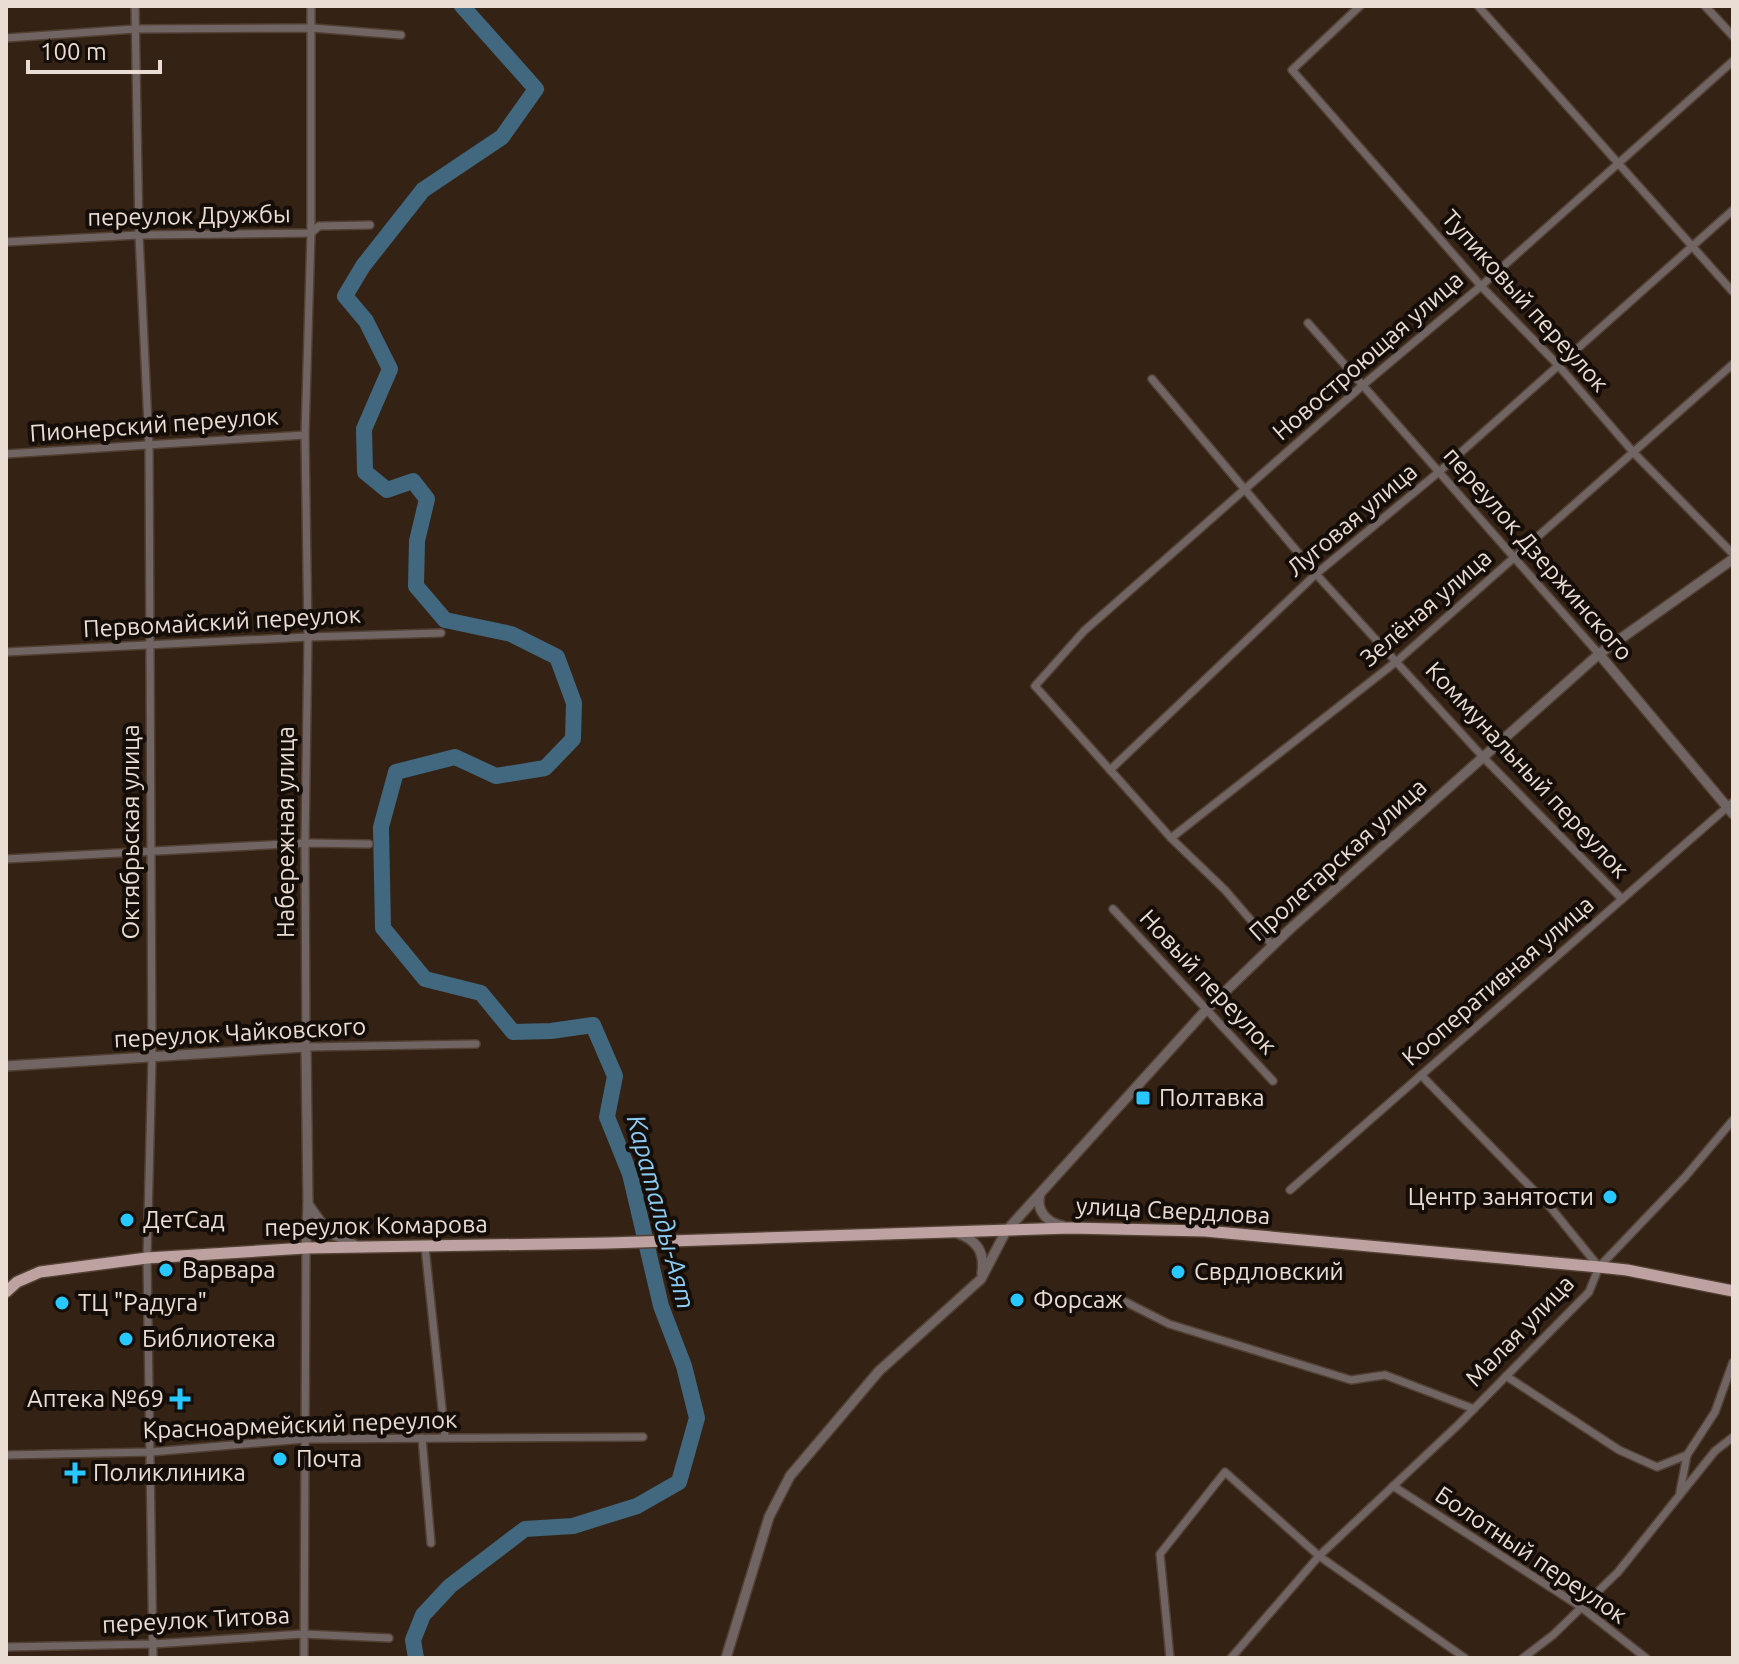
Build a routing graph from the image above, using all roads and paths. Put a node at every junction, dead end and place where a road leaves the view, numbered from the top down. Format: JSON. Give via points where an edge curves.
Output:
{"nodes":[{"id":1,"x":135,"y":6,"type":"edge"},
{"id":2,"x":311,"y":6,"type":"edge"},
{"id":3,"x":1360,"y":6,"type":"edge"},
{"id":4,"x":1478,"y":6,"type":"edge"},
{"id":5,"x":1705,"y":6,"type":"edge"},
{"id":6,"x":312,"y":28,"type":"junction"},
{"id":7,"x":135,"y":29,"type":"junction"},
{"id":8,"x":401,"y":35,"type":"dead end"},
{"id":9,"x":1733,"y":36,"type":"edge"},
{"id":10,"x":6,"y":38,"type":"edge"},
{"id":11,"x":1733,"y":61,"type":"edge"},
{"id":12,"x":1618,"y":162,"type":"junction"},
{"id":13,"x":1733,"y":210,"type":"edge"},
{"id":14,"x":370,"y":225,"type":"dead end"},
{"id":15,"x":311,"y":233,"type":"junction"},
{"id":16,"x":139,"y":235,"type":"junction"},
{"id":17,"x":6,"y":242,"type":"edge"},
{"id":18,"x":1692,"y":247,"type":"junction"},
{"id":19,"x":1481,"y":286,"type":"junction"},
{"id":20,"x":1733,"y":292,"type":"edge"},
{"id":21,"x":1308,"y":323,"type":"dead end"},
{"id":22,"x":1733,"y":364,"type":"edge"},
{"id":23,"x":1558,"y":365,"type":"junction"},
{"id":24,"x":1152,"y":379,"type":"dead end"},
{"id":25,"x":1363,"y":385,"type":"junction"},
{"id":26,"x":305,"y":435,"type":"junction"},
{"id":27,"x":149,"y":446,"type":"junction"},
{"id":28,"x":1634,"y":453,"type":"junction"},
{"id":29,"x":6,"y":454,"type":"edge"},
{"id":30,"x":1440,"y":471,"type":"junction"},
{"id":31,"x":1244,"y":490,"type":"junction"},
{"id":32,"x":1733,"y":556,"type":"edge"},
{"id":33,"x":1515,"y":557,"type":"junction"},
{"id":34,"x":1316,"y":574,"type":"junction"},
{"id":35,"x":441,"y":633,"type":"dead end"},
{"id":36,"x":308,"y":637,"type":"junction"},
{"id":37,"x":149,"y":645,"type":"junction"},
{"id":38,"x":6,"y":652,"type":"edge"},
{"id":39,"x":1599,"y":654,"type":"junction"},
{"id":40,"x":1397,"y":661,"type":"junction"},
{"id":41,"x":1483,"y":757,"type":"junction"},
{"id":42,"x":1110,"y":770,"type":"junction"},
{"id":43,"x":1731,"y":808,"type":"edge"},
{"id":44,"x":1171,"y":838,"type":"junction"},
{"id":45,"x":305,"y":843,"type":"junction"},
{"id":46,"x":369,"y":844,"type":"dead end"},
{"id":47,"x":151,"y":851,"type":"junction"},
{"id":48,"x":6,"y":859,"type":"edge"},
{"id":49,"x":1622,"y":899,"type":"junction"},
{"id":50,"x":1113,"y":909,"type":"dead end"},
{"id":51,"x":1273,"y":946,"type":"junction"},
{"id":52,"x":1205,"y":1011,"type":"junction"},
{"id":53,"x":476,"y":1044,"type":"dead end"},
{"id":54,"x":306,"y":1047,"type":"junction"},
{"id":55,"x":152,"y":1058,"type":"junction"},
{"id":56,"x":6,"y":1066,"type":"edge"},
{"id":57,"x":1421,"y":1075,"type":"junction"},
{"id":58,"x":1273,"y":1081,"type":"dead end"},
{"id":59,"x":1733,"y":1120,"type":"edge"},
{"id":60,"x":1290,"y":1190,"type":"dead end"},
{"id":61,"x":1041,"y":1191,"type":"junction"},
{"id":62,"x":308,"y":1204,"type":"junction"},
{"id":63,"x":1070,"y":1228,"type":"junction"},
{"id":64,"x":1006,"y":1231,"type":"junction"},
{"id":65,"x":950,"y":1232,"type":"junction"},
{"id":66,"x":608,"y":1243,"type":"joint"},
{"id":67,"x":359,"y":1246,"type":"junction"},
{"id":68,"x":425,"y":1247,"type":"junction"},
{"id":69,"x":306,"y":1248,"type":"junction"},
{"id":70,"x":147,"y":1258,"type":"junction"},
{"id":71,"x":1599,"y":1267,"type":"junction"},
{"id":72,"x":981,"y":1279,"type":"junction"},
{"id":73,"x":7,"y":1287,"type":"edge"},
{"id":74,"x":1733,"y":1291,"type":"edge"},
{"id":75,"x":1114,"y":1296,"type":"dead end"},
{"id":76,"x":1733,"y":1362,"type":"edge"},
{"id":77,"x":1506,"y":1376,"type":"junction"},
{"id":78,"x":1474,"y":1409,"type":"junction"},
{"id":79,"x":445,"y":1437,"type":"junction"},
{"id":80,"x":643,"y":1437,"type":"dead end"},
{"id":81,"x":1733,"y":1437,"type":"edge"},
{"id":82,"x":422,"y":1438,"type":"junction"},
{"id":83,"x":304,"y":1439,"type":"junction"},
{"id":84,"x":151,"y":1452,"type":"junction"},
{"id":85,"x":6,"y":1455,"type":"edge"},
{"id":86,"x":1687,"y":1455,"type":"junction"},
{"id":87,"x":1393,"y":1486,"type":"junction"},
{"id":88,"x":1680,"y":1494,"type":"junction"},
{"id":89,"x":431,"y":1543,"type":"dead end"},
{"id":90,"x":1319,"y":1556,"type":"junction"},
{"id":91,"x":1581,"y":1607,"type":"junction"},
{"id":92,"x":303,"y":1634,"type":"junction"},
{"id":93,"x":389,"y":1638,"type":"dead end"},
{"id":94,"x":153,"y":1644,"type":"junction"},
{"id":95,"x":6,"y":1647,"type":"edge"},
{"id":96,"x":153,"y":1658,"type":"edge"},
{"id":97,"x":304,"y":1658,"type":"edge"},
{"id":98,"x":726,"y":1658,"type":"edge"},
{"id":99,"x":1170,"y":1658,"type":"edge"},
{"id":100,"x":1231,"y":1658,"type":"edge"},
{"id":101,"x":1465,"y":1658,"type":"edge"},
{"id":102,"x":1523,"y":1658,"type":"edge"},
{"id":103,"x":1646,"y":1658,"type":"edge"}],
"edges":[{"from":1,"to":7,"type":"street","name":"Октябрьская улица"},
{"from":2,"to":6,"type":"street","name":"Набережная улица"},
{"from":3,"to":19,"type":"street","name":"Тупиковый переулок","via":[[1292,70]]},
{"from":4,"to":12,"type":"street"},
{"from":5,"to":9,"type":"street"},
{"from":6,"to":7,"type":"street"},
{"from":6,"to":8,"type":"street"},
{"from":6,"to":15,"type":"street","name":"Набережная улица"},
{"from":7,"to":10,"type":"street"},
{"from":7,"to":16,"type":"street","name":"Октябрьская улица"},
{"from":11,"to":12,"type":"street","name":"Новостроющая улица"},
{"from":12,"to":18,"type":"street"},
{"from":12,"to":19,"type":"street","name":"Новостроющая улица"},
{"from":13,"to":18,"type":"street","name":"Луговая улица"},
{"from":14,"to":15,"type":"street","name":"переулок Дружбы","via":[[319,226]]},
{"from":15,"to":16,"type":"street","name":"переулок Дружбы"},
{"from":15,"to":26,"type":"street","name":"Набережная улица"},
{"from":16,"to":17,"type":"street","name":"переулок Дружбы"},
{"from":16,"to":27,"type":"street","name":"Октябрьская улица"},
{"from":18,"to":20,"type":"street"},
{"from":18,"to":23,"type":"street","name":"Луговая улица"},
{"from":19,"to":23,"type":"street","name":"Тупиковый переулок"},
{"from":19,"to":25,"type":"street","name":"Новостроющая улица"},
{"from":21,"to":25,"type":"street","name":"переулок Дзержинского"},
{"from":22,"to":28,"type":"street","name":"Зелёная улица"},
{"from":23,"to":28,"type":"street","name":"Тупиковый переулок"},
{"from":23,"to":30,"type":"street","name":"Луговая улица"},
{"from":24,"to":31,"type":"street","name":"Коммунальный переулок"},
{"from":25,"to":30,"type":"street","name":"переулок Дзержинского"},
{"from":25,"to":31,"type":"street","name":"Новостроющая улица"},
{"from":26,"to":27,"type":"street","name":"Пионерский переулок"},
{"from":26,"to":36,"type":"street","name":"Набережная улица"},
{"from":27,"to":29,"type":"street","name":"Пионерский переулок"},
{"from":27,"to":37,"type":"street","name":"Октябрьская улица"},
{"from":28,"to":32,"type":"street","name":"Тупиковый переулок"},
{"from":28,"to":33,"type":"street","name":"Зелёная улица"},
{"from":30,"to":33,"type":"street","name":"переулок Дзержинского"},
{"from":30,"to":34,"type":"street","name":"Луговая улица"},
{"from":31,"to":34,"type":"street","name":"Коммунальный переулок"},
{"from":31,"to":42,"type":"street","name":"Новостроющая улица","via":[[1084,631],[1035,686]]},
{"from":32,"to":39,"type":"street","name":"Пролетарская улица"},
{"from":33,"to":39,"type":"street","name":"переулок Дзержинского"},
{"from":33,"to":40,"type":"street","name":"Зелёная улица"},
{"from":34,"to":40,"type":"street","name":"Коммунальный переулок"},
{"from":34,"to":42,"type":"street","name":"Луговая улица"},
{"from":35,"to":36,"type":"street","name":"Первомайский переулок"},
{"from":36,"to":37,"type":"street","name":"Первомайский переулок"},
{"from":36,"to":45,"type":"street","name":"Набережная улица"},
{"from":37,"to":38,"type":"street","name":"Первомайский переулок"},
{"from":37,"to":47,"type":"street","name":"Октябрьская улица"},
{"from":39,"to":41,"type":"street","name":"Пролетарская улица"},
{"from":39,"to":43,"type":"street","name":"переулок Дзержинского"},
{"from":40,"to":41,"type":"street","name":"Коммунальный переулок"},
{"from":40,"to":44,"type":"street","name":"Зелёная улица"},
{"from":41,"to":49,"type":"street","name":"Коммунальный переулок"},
{"from":41,"to":51,"type":"street","name":"Пролетарская улица"},
{"from":42,"to":44,"type":"street"},
{"from":43,"to":49,"type":"street","name":"Кооперативная улица"},
{"from":44,"to":51,"type":"street"},
{"from":45,"to":46,"type":"street"},
{"from":45,"to":47,"type":"street"},
{"from":45,"to":54,"type":"street","name":"Набережная улица"},
{"from":47,"to":48,"type":"street"},
{"from":47,"to":55,"type":"street","name":"Октябрьская улица"},
{"from":49,"to":57,"type":"street","name":"Кооперативная улица"},
{"from":50,"to":52,"type":"street","name":"Новый переулок"},
{"from":51,"to":52,"type":"street","name":"Пролетарская улица"},
{"from":52,"to":58,"type":"street","name":"Новый переулок"},
{"from":52,"to":61,"type":"street","name":"Пролетарская улица"},
{"from":53,"to":54,"type":"street","name":"переулок Чайковского"},
{"from":54,"to":55,"type":"street","name":"переулок Чайковского"},
{"from":54,"to":62,"type":"street","name":"Набережная улица"},
{"from":55,"to":56,"type":"street","name":"переулок Чайковского"},
{"from":55,"to":70,"type":"street","name":"Октябрьская улица"},
{"from":57,"to":60,"type":"street","name":"Кооперативная улица"},
{"from":57,"to":71,"type":"street","via":[[1551,1208]]},
{"from":59,"to":71,"type":"street","name":"Малая улица"},
{"from":61,"to":63,"type":"street","via":[[1038,1200],[1045,1217]]},
{"from":61,"to":64,"type":"street","name":"Пролетарская улица"},
{"from":62,"to":67,"type":"street","via":[[328,1232]]},
{"from":62,"to":69,"type":"street","name":"Набережная улица"},
{"from":63,"to":64,"type":"main road","name":"улица Свердлова"},
{"from":63,"to":71,"type":"main road","name":"улица Свердлова","via":[[1205,1231]]},
{"from":64,"to":65,"type":"main road","name":"улица Свердлова"},
{"from":64,"to":72,"type":"street","name":"Пролетарская улица"},
{"from":65,"to":66,"type":"main road","name":"улица Свердлова"},
{"from":65,"to":72,"type":"street","via":[[974,1241],[981,1251]]},
{"from":66,"to":68,"type":"main road","name":"переулок Комарова"},
{"from":67,"to":68,"type":"main road","name":"переулок Комарова"},
{"from":67,"to":69,"type":"main road","name":"переулок Комарова"},
{"from":68,"to":79,"type":"street"},
{"from":69,"to":70,"type":"main road","name":"переулок Комарова"},
{"from":69,"to":83,"type":"street","name":"Набережная улица"},
{"from":70,"to":73,"type":"main road","name":"переулок Комарова","via":[[40,1272]]},
{"from":70,"to":84,"type":"street","name":"Октябрьская улица"},
{"from":71,"to":74,"type":"main road","name":"улица Свердлова"},
{"from":71,"to":77,"type":"street","name":"Малая улица","via":[[1589,1292]]},
{"from":72,"to":98,"type":"street","via":[[879,1371],[790,1476],[769,1517]]},
{"from":75,"to":78,"type":"street","via":[[1169,1324],[1351,1380],[1385,1375]]},
{"from":76,"to":86,"type":"street","via":[[1715,1412]]},
{"from":77,"to":78,"type":"street","name":"Малая улица"},
{"from":77,"to":86,"type":"street","via":[[1619,1450],[1657,1467]]},
{"from":78,"to":87,"type":"street","name":"Малая улица"},
{"from":79,"to":80,"type":"street","name":"Красноармейский переулок"},
{"from":79,"to":82,"type":"street","name":"Красноармейский переулок"},
{"from":81,"to":88,"type":"street"},
{"from":82,"to":83,"type":"street","name":"Красноармейский переулок"},
{"from":82,"to":89,"type":"street"},
{"from":83,"to":84,"type":"street","name":"Красноармейский переулок"},
{"from":83,"to":92,"type":"street","name":"Набережная улица"},
{"from":84,"to":85,"type":"street","name":"Красноармейский переулок"},
{"from":84,"to":94,"type":"street","name":"Октябрьская улица"},
{"from":86,"to":88,"type":"street"},
{"from":87,"to":90,"type":"street","name":"Малая улица"},
{"from":87,"to":91,"type":"street","name":"Болотный переулок"},
{"from":88,"to":91,"type":"street","via":[[1618,1572]]},
{"from":90,"to":99,"type":"street","via":[[1225,1472],[1160,1554]]},
{"from":90,"to":100,"type":"street","name":"Малая улица"},
{"from":90,"to":101,"type":"street"},
{"from":91,"to":102,"type":"street"},
{"from":91,"to":103,"type":"street","name":"Болотный переулок"},
{"from":92,"to":93,"type":"street","name":"переулок Титова"},
{"from":92,"to":94,"type":"street","name":"переулок Титова"},
{"from":92,"to":97,"type":"street","name":"Набережная улица"},
{"from":94,"to":95,"type":"street","name":"переулок Титова"},
{"from":94,"to":96,"type":"street","name":"Октябрьская улица"}]}
